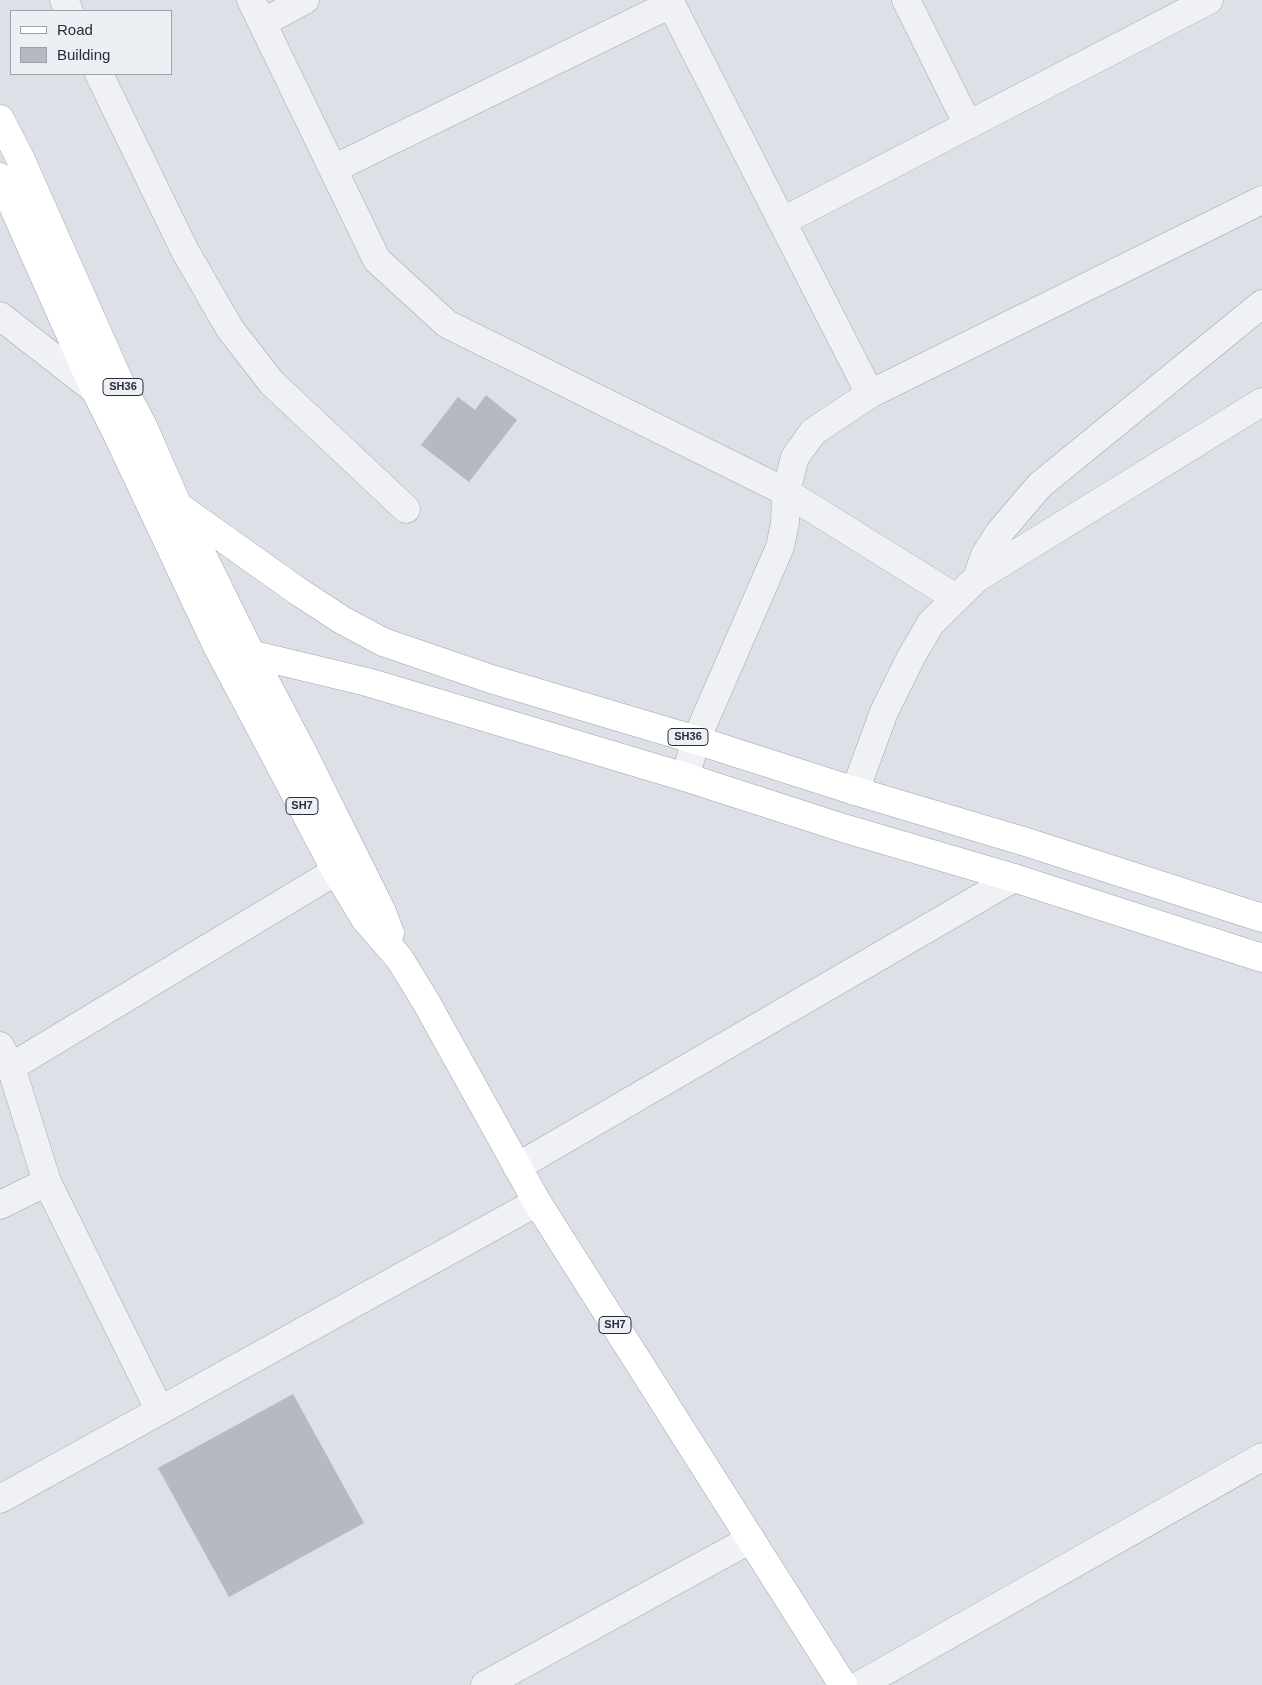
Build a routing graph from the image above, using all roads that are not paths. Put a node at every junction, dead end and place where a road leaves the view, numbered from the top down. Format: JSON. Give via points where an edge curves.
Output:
{"nodes":[{"id":1,"x":305,"y":0,"type":"edge"},
{"id":2,"x":906,"y":0,"type":"edge"},
{"id":3,"x":1209,"y":0,"type":"edge"},
{"id":4,"x":670,"y":2,"type":"edge"},
{"id":5,"x":256,"y":11,"type":"edge"},
{"id":6,"x":99,"y":75,"type":"edge"},
{"id":7,"x":0,"y":119,"type":"edge"},
{"id":8,"x":968,"y":125,"type":"junction"},
{"id":9,"x":333,"y":169,"type":"junction"},
{"id":10,"x":0,"y":177,"type":"edge"},
{"id":11,"x":1262,"y":200,"type":"edge"},
{"id":12,"x":783,"y":221,"type":"junction"},
{"id":13,"x":1262,"y":304,"type":"edge"},
{"id":14,"x":0,"y":316,"type":"edge"},
{"id":15,"x":95,"y":390,"type":"junction"},
{"id":16,"x":870,"y":394,"type":"junction"},
{"id":17,"x":1262,"y":402,"type":"edge"},
{"id":18,"x":786,"y":492,"type":"junction"},
{"id":19,"x":145,"y":493,"type":"junction"},
{"id":20,"x":178,"y":506,"type":"junction"},
{"id":21,"x":406,"y":509,"type":"dead end"},
{"id":22,"x":977,"y":578,"type":"junction"},
{"id":23,"x":956,"y":598,"type":"junction"},
{"id":24,"x":217,"y":646,"type":"junction"},
{"id":25,"x":251,"y":654,"type":"junction"},
{"id":26,"x":696,"y":740,"type":"junction"},
{"id":27,"x":685,"y":777,"type":"junction"},
{"id":28,"x":854,"y":791,"type":"junction"},
{"id":29,"x":336,"y":871,"type":"junction"},
{"id":30,"x":1014,"y":878,"type":"junction"},
{"id":31,"x":1262,"y":918,"type":"edge"},
{"id":32,"x":399,"y":958,"type":"junction"},
{"id":33,"x":1262,"y":958,"type":"edge"},
{"id":34,"x":6,"y":1056,"type":"edge"},
{"id":35,"x":517,"y":1167,"type":"junction"},
{"id":36,"x":47,"y":1182,"type":"junction"},
{"id":37,"x":537,"y":1202,"type":"junction"},
{"id":38,"x":0,"y":1205,"type":"edge"},
{"id":39,"x":160,"y":1411,"type":"junction"},
{"id":40,"x":1262,"y":1457,"type":"edge"},
{"id":41,"x":0,"y":1499,"type":"edge"},
{"id":42,"x":751,"y":1539,"type":"junction"},
{"id":43,"x":486,"y":1685,"type":"edge"},
{"id":44,"x":843,"y":1685,"type":"edge"},
{"id":45,"x":860,"y":1685,"type":"edge"}],
"edges":[{"from":1,"to":5,"type":"street"},
{"from":2,"to":8,"type":"street"},
{"from":3,"to":8,"type":"street"},
{"from":4,"to":9,"type":"street"},
{"from":4,"to":12,"type":"street"},
{"from":5,"to":9,"type":"street"},
{"from":6,"to":21,"type":"street","via":[[185,251],[230,329],[272,383]]},
{"from":7,"to":20,"type":"main road","number":"SH36"},
{"from":8,"to":12,"type":"street"},
{"from":9,"to":18,"type":"street","via":[[377,260],[448,324]]},
{"from":10,"to":15,"type":"main road","number":"SH36"},
{"from":11,"to":16,"type":"street"},
{"from":12,"to":16,"type":"street"},
{"from":13,"to":22,"type":"street","via":[[1040,485],[999,533],[985,555]]},
{"from":14,"to":15,"type":"street"},
{"from":15,"to":19,"type":"main road","number":"SH36"},
{"from":16,"to":18,"type":"street","via":[[813,432],[795,457]]},
{"from":17,"to":22,"type":"street"},
{"from":18,"to":23,"type":"street"},
{"from":18,"to":26,"type":"street","via":[[780,547]]},
{"from":19,"to":20,"type":"main road","number":"SH36"},
{"from":19,"to":24,"type":"main road","number":"SH36"},
{"from":20,"to":25,"type":"main road","number":"SH36"},
{"from":20,"to":26,"type":"main road","number":"SH36","via":[[299,592],[383,642],[491,679]]},
{"from":22,"to":23,"type":"street"},
{"from":23,"to":28,"type":"street","via":[[931,623],[911,657],[884,712]]},
{"from":24,"to":25,"type":"main road"},
{"from":24,"to":29,"type":"main road","number":"SH7"},
{"from":25,"to":27,"type":"main road","via":[[367,682]]},
{"from":25,"to":32,"type":"main road","number":"SH7","via":[[382,912]]},
{"from":26,"to":27,"type":"street"},
{"from":26,"to":28,"type":"main road","number":"SH36"},
{"from":27,"to":30,"type":"main road"},
{"from":28,"to":31,"type":"main road","number":"SH36"},
{"from":29,"to":32,"type":"main road","number":"SH7","via":[[365,920]]},
{"from":29,"to":34,"type":"street"},
{"from":30,"to":33,"type":"main road"},
{"from":30,"to":35,"type":"street"},
{"from":32,"to":35,"type":"main road","number":"SH7"},
{"from":34,"to":36,"type":"street"},
{"from":35,"to":37,"type":"main road","number":"SH7"},
{"from":36,"to":38,"type":"street"},
{"from":36,"to":39,"type":"street"},
{"from":37,"to":39,"type":"street"},
{"from":37,"to":42,"type":"main road","number":"SH7"},
{"from":39,"to":41,"type":"street"},
{"from":40,"to":45,"type":"street"},
{"from":42,"to":43,"type":"street"},
{"from":42,"to":44,"type":"main road","number":"SH7"}]}
